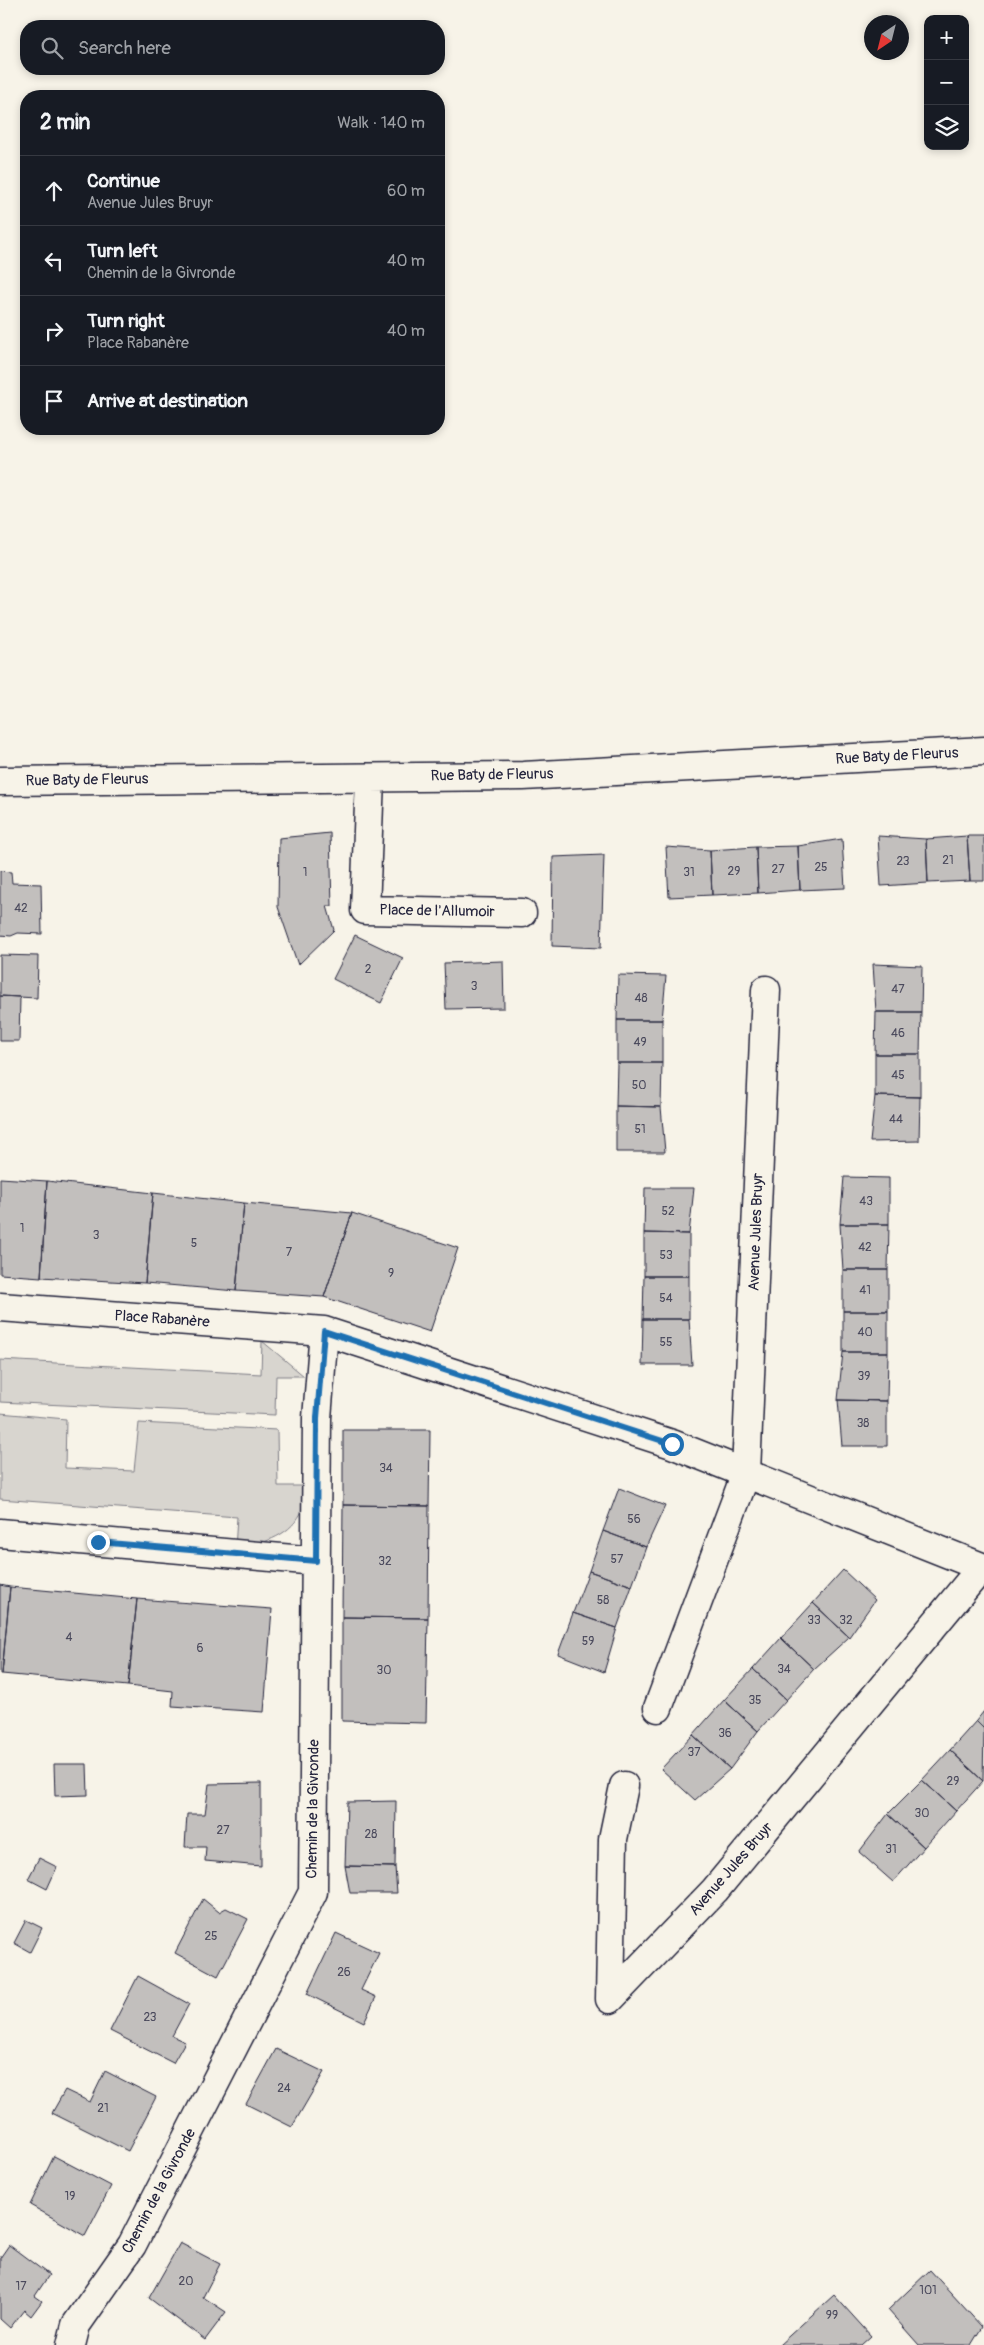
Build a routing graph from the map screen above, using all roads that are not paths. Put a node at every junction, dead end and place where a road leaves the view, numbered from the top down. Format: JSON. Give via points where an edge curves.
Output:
{"nodes":[{"id":1,"x":984,"y":751,"type":"edge"},
{"id":2,"x":370,"y":778,"type":"junction"},
{"id":3,"x":0,"y":781,"type":"edge"},
{"id":4,"x":522,"y":913,"type":"dead end"},
{"id":5,"x":766,"y":990,"type":"dead end"},
{"id":6,"x":0,"y":1307,"type":"edge"},
{"id":7,"x":324,"y":1331,"type":"junction"},
{"id":8,"x":746,"y":1474,"type":"junction"},
{"id":9,"x":0,"y":1533,"type":"edge"},
{"id":10,"x":316,"y":1561,"type":"junction"},
{"id":11,"x":983,"y":1568,"type":"edge"},
{"id":12,"x":658,"y":1708,"type":"dead end"},
{"id":13,"x":624,"y":1786,"type":"dead end"},
{"id":14,"x":71,"y":2345,"type":"edge"}],
"edges":[{"from":1,"to":2,"type":"street","name":"Rue Baty de Fleurus","via":[[523,776]]},
{"from":2,"to":3,"type":"street","name":"Rue Baty de Fleurus"},
{"from":2,"to":4,"type":"street","name":"Place de l'Allumoir","via":[[365,910]]},
{"from":5,"to":8,"type":"street","name":"Avenue Jules Bruyr"},
{"from":6,"to":7,"type":"street","name":"Place Rabanère"},
{"from":7,"to":8,"type":"street","name":"Avenue Jules Bruyr","via":[[672,1444]]},
{"from":7,"to":10,"type":"street","name":"Chemin de la Givronde","via":[[317,1418]]},
{"from":8,"to":11,"type":"street","name":"Avenue Jules Bruyr"},
{"from":8,"to":12,"type":"street","name":"Avenue Jules Bruyr"},
{"from":9,"to":10,"type":"street"},
{"from":10,"to":14,"type":"street","name":"Chemin de la Givronde","via":[[313,1892],[132,2245],[76,2325]]},
{"from":11,"to":13,"type":"street","name":"Avenue Jules Bruyr","via":[[715,1890],[610,1999],[613,1838]]}]}
